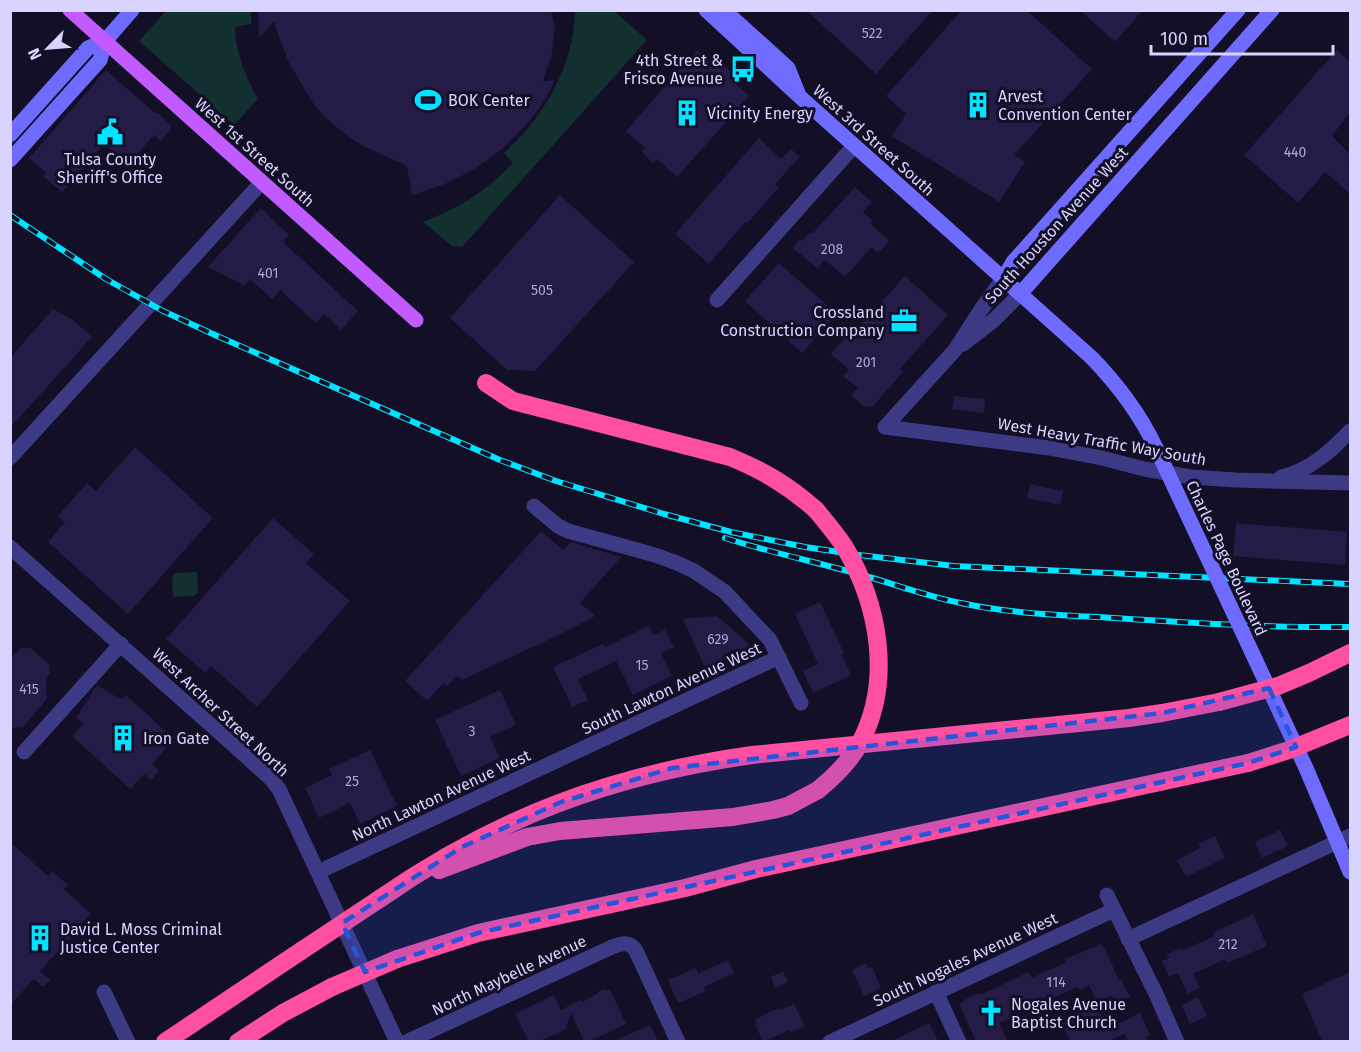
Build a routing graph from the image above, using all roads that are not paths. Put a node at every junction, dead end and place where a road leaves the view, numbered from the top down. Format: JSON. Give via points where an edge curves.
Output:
{"nodes":[{"id":1,"x":70,"y":10,"type":"edge"},
{"id":2,"x":132,"y":10,"type":"edge"},
{"id":3,"x":706,"y":10,"type":"edge"},
{"id":4,"x":724,"y":10,"type":"edge"},
{"id":5,"x":1238,"y":10,"type":"edge"},
{"id":6,"x":1272,"y":10,"type":"edge"},
{"id":7,"x":105,"y":41,"type":"junction"},
{"id":8,"x":799,"y":96,"type":"junction"},
{"id":9,"x":10,"y":135,"type":"edge"},
{"id":10,"x":854,"y":146,"type":"junction"},
{"id":11,"x":10,"y":160,"type":"edge"},
{"id":12,"x":261,"y":183,"type":"junction"},
{"id":13,"x":1003,"y":279,"type":"junction"},
{"id":14,"x":1020,"y":294,"type":"junction"},
{"id":15,"x":717,"y":300,"type":"dead end"},
{"id":16,"x":416,"y":320,"type":"dead end"},
{"id":17,"x":955,"y":350,"type":"junction"},
{"id":18,"x":486,"y":383,"type":"dead end"},
{"id":19,"x":885,"y":427,"type":"joint"},
{"id":20,"x":1350,"y":431,"type":"edge"},
{"id":21,"x":10,"y":458,"type":"edge"},
{"id":22,"x":1266,"y":480,"type":"junction"},
{"id":23,"x":1350,"y":483,"type":"edge"},
{"id":24,"x":534,"y":506,"type":"dead end"},
{"id":25,"x":10,"y":547,"type":"edge"},
{"id":26,"x":121,"y":644,"type":"junction"},
{"id":27,"x":1350,"y":653,"type":"edge"},
{"id":28,"x":779,"y":657,"type":"junction"},
{"id":29,"x":801,"y":703,"type":"dead end"},
{"id":30,"x":1350,"y":725,"type":"edge"},
{"id":31,"x":579,"y":751,"type":"joint"},
{"id":32,"x":24,"y":752,"type":"dead end"},
{"id":33,"x":1344,"y":839,"type":"edge"},
{"id":34,"x":318,"y":872,"type":"junction"},
{"id":35,"x":1350,"y":872,"type":"edge"},
{"id":36,"x":400,"y":885,"type":"junction"},
{"id":37,"x":1107,"y":895,"type":"dead end"},
{"id":38,"x":1114,"y":910,"type":"junction"},
{"id":39,"x":1128,"y":939,"type":"junction"},
{"id":40,"x":104,"y":992,"type":"dead end"},
{"id":41,"x":936,"y":992,"type":"junction"},
{"id":42,"x":172,"y":1037,"type":"edge"},
{"id":43,"x":128,"y":1041,"type":"edge"},
{"id":44,"x":238,"y":1041,"type":"edge"},
{"id":45,"x":397,"y":1041,"type":"edge"},
{"id":46,"x":406,"y":1041,"type":"edge"},
{"id":47,"x":678,"y":1041,"type":"edge"},
{"id":48,"x":830,"y":1041,"type":"edge"},
{"id":49,"x":959,"y":1041,"type":"edge"},
{"id":50,"x":1177,"y":1041,"type":"edge"}],
"edges":[{"from":1,"to":7,"type":"main road","name":"West 1st Street South"},
{"from":2,"to":7,"type":"main road"},
{"from":3,"to":8,"type":"main road","name":"West 3rd Street South"},
{"from":4,"to":8,"type":"main road","via":[[788,68]]},
{"from":5,"to":13,"type":"main road","name":"South Houston Avenue West","via":[[1017,257]]},
{"from":6,"to":14,"type":"main road","name":"South Houston Avenue West"},
{"from":7,"to":9,"type":"main road","via":[[88,48]]},
{"from":7,"to":11,"type":"main road","via":[[100,60]]},
{"from":7,"to":12,"type":"main road","name":"West 1st Street South"},
{"from":8,"to":10,"type":"main road","name":"West 3rd Street South"},
{"from":10,"to":13,"type":"main road","name":"West 3rd Street South"},
{"from":10,"to":15,"type":"street"},
{"from":12,"to":16,"type":"main road","name":"West 1st Street South"},
{"from":12,"to":21,"type":"street"},
{"from":13,"to":14,"type":"main road","name":"West 3rd Street South"},
{"from":13,"to":17,"type":"street","name":"South Houston Avenue West"},
{"from":14,"to":17,"type":"street","name":"South Houston Avenue West"},
{"from":14,"to":33,"type":"main road","name":"Charles Page Boulevard","bridge":true,"via":[[1101,367],[1145,426],[1306,768]]},
{"from":17,"to":19,"type":"street","name":"South Houston Avenue West"},
{"from":18,"to":36,"type":"highway","bridge":true,"via":[[513,401],[730,457],[755,467],[797,493],[844,546],[866,592],[879,667],[874,706],[860,743],[845,764],[818,790],[788,806],[721,818],[526,837]]},
{"from":19,"to":22,"type":"street","name":"West Heavy Traffic Way South","via":[[1049,448],[1191,477]]},
{"from":20,"to":22,"type":"street","via":[[1311,465]]},
{"from":22,"to":23,"type":"street","name":"West Heavy Traffic Way South"},
{"from":24,"to":28,"type":"street","via":[[568,531],[655,555],[694,571],[725,592],[770,640]]},
{"from":25,"to":26,"type":"street","name":"West Archer Street North"},
{"from":26,"to":32,"type":"street"},
{"from":26,"to":34,"type":"street","name":"West Archer Street North","via":[[270,778],[279,789]]},
{"from":27,"to":36,"type":"highway","bridge":true,"via":[[1278,686],[1162,713],[762,754],[672,768],[590,791],[510,822]]},
{"from":28,"to":29,"type":"street"},
{"from":28,"to":31,"type":"street","name":"South Lawton Avenue West"},
{"from":30,"to":44,"type":"highway","bridge":true,"via":[[1248,763],[478,933],[397,959],[332,987]]},
{"from":31,"to":34,"type":"street","name":"North Lawton Avenue West"},
{"from":33,"to":35,"type":"main road","name":"Charles Page Boulevard"},
{"from":33,"to":39,"type":"street"},
{"from":34,"to":45,"type":"street","name":"West Archer Street North"},
{"from":36,"to":42,"type":"highway","bridge":true},
{"from":37,"to":38,"type":"street"},
{"from":38,"to":39,"type":"street"},
{"from":38,"to":41,"type":"street","name":"South Nogales Avenue West"},
{"from":39,"to":50,"type":"street"},
{"from":40,"to":43,"type":"street"},
{"from":41,"to":48,"type":"street","name":"South Nogales Avenue West"},
{"from":41,"to":49,"type":"street"},
{"from":46,"to":47,"type":"street","name":"North Maybelle Avenue","via":[[620,944],[632,945],[636,951]]}]}
